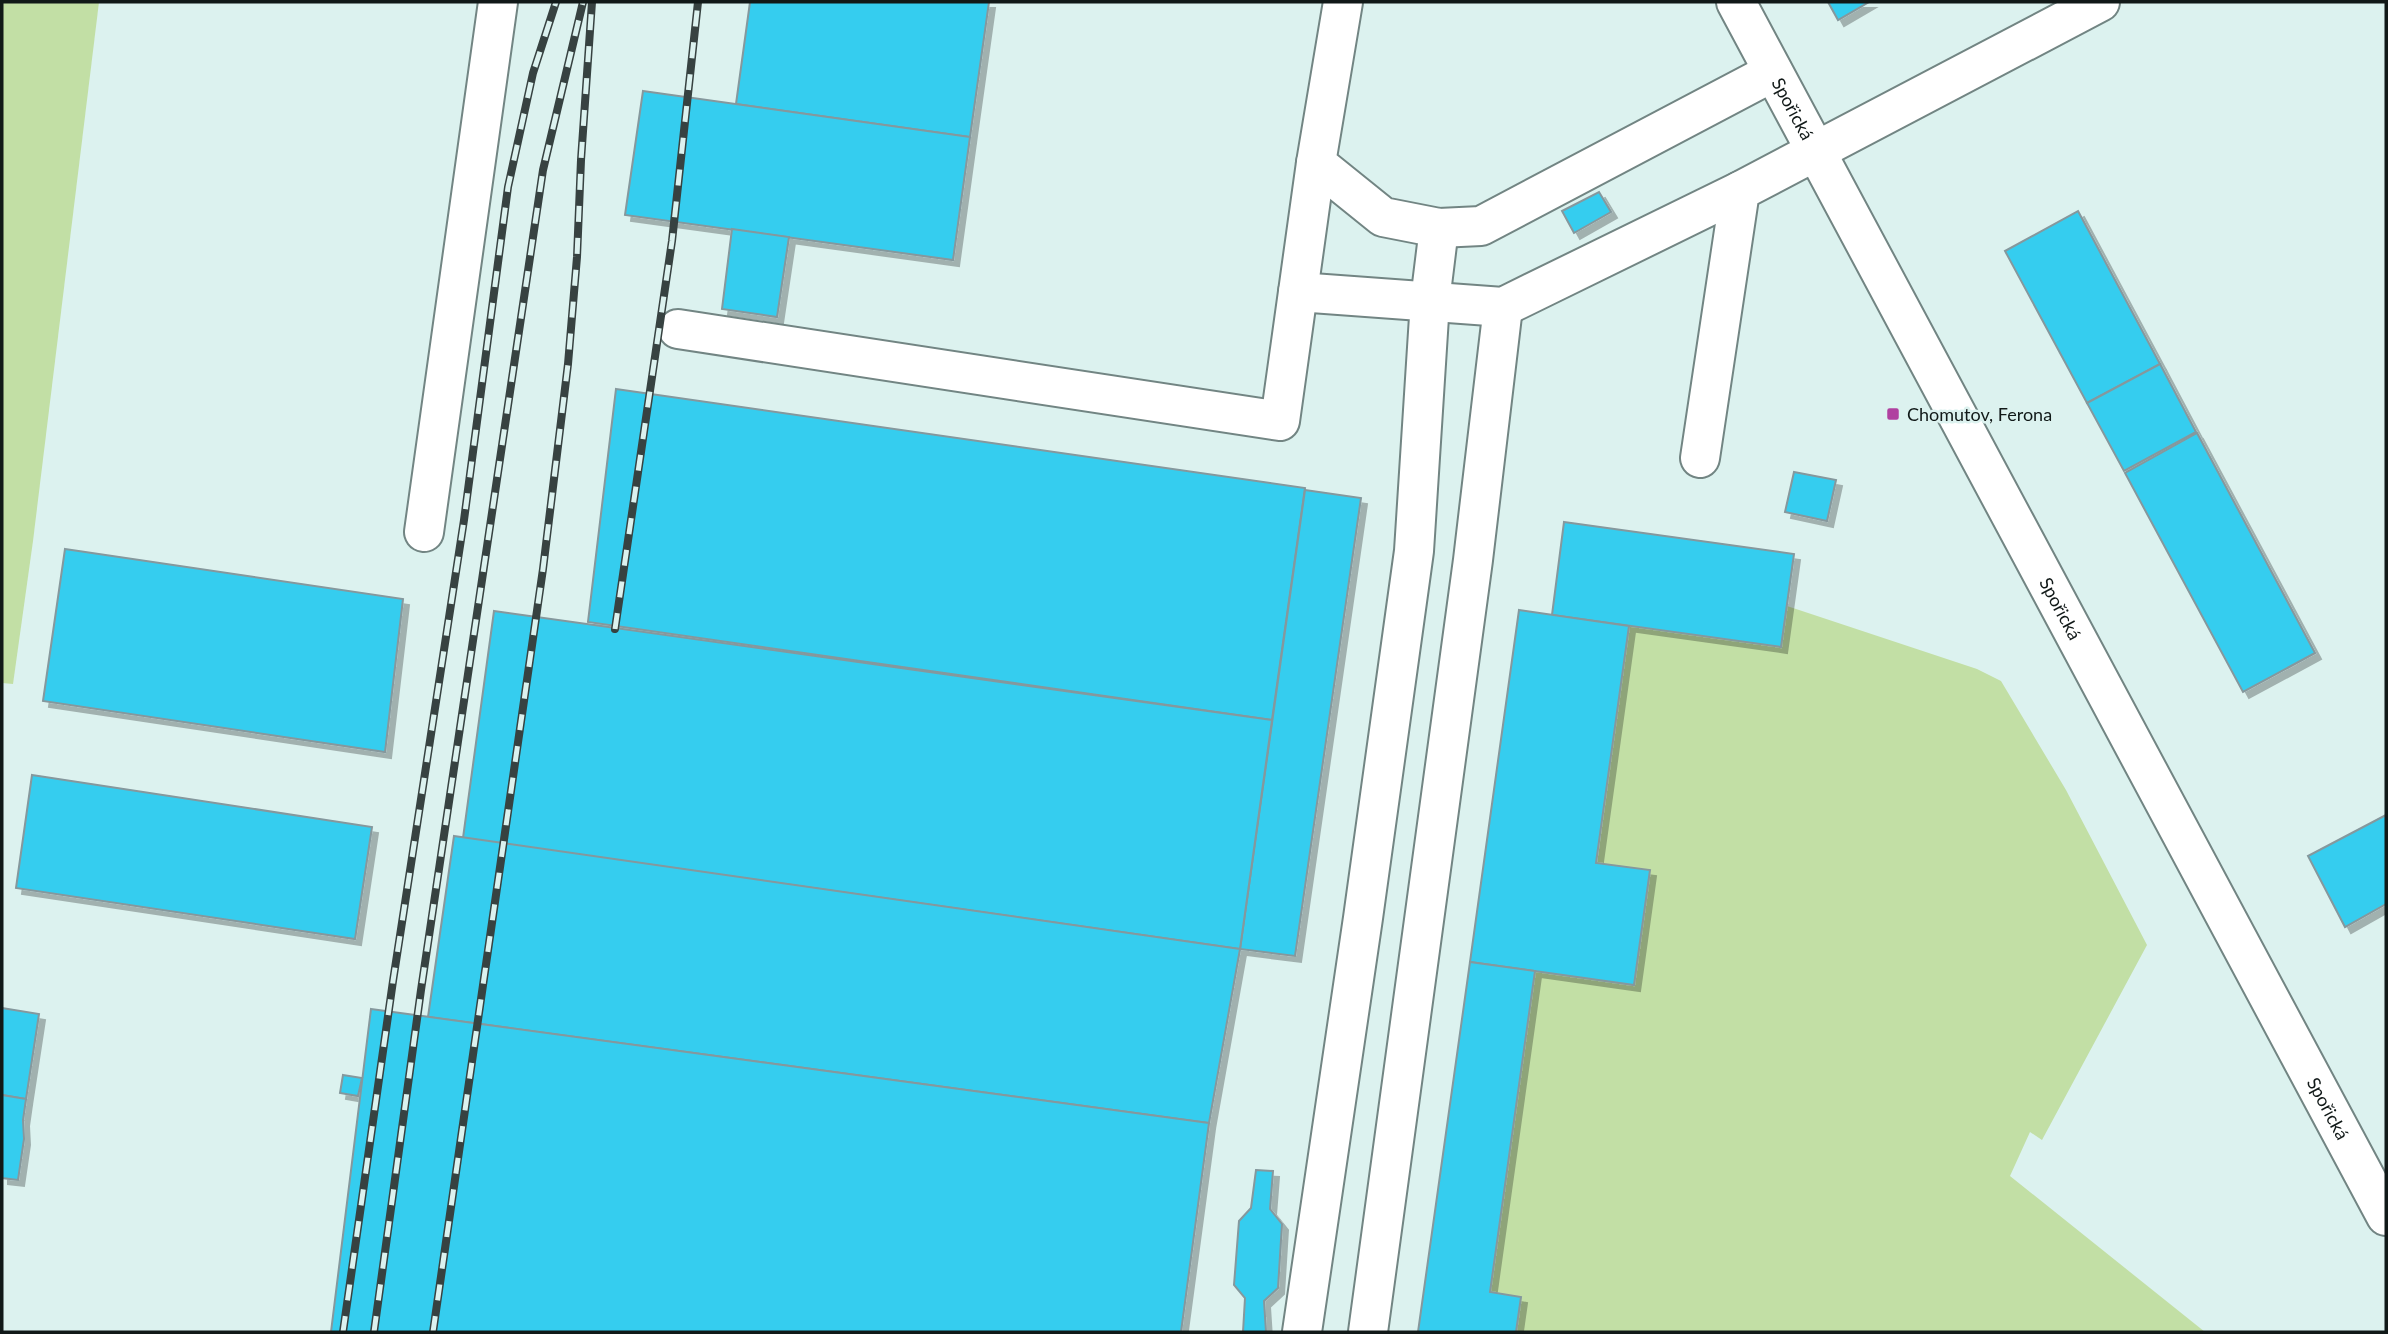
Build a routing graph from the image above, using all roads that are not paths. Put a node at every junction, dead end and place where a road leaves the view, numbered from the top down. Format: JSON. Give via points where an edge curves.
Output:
{"nodes":[{"id":1,"x":498,"y":2,"type":"edge"},
{"id":2,"x":1343,"y":2,"type":"edge"},
{"id":3,"x":1735,"y":2,"type":"edge"},
{"id":4,"x":2100,"y":2,"type":"edge"},
{"id":5,"x":1773,"y":72,"type":"junction"},
{"id":6,"x":1817,"y":152,"type":"junction"},
{"id":7,"x":1316,"y":163,"type":"junction"},
{"id":8,"x":1740,"y":191,"type":"junction"},
{"id":9,"x":1439,"y":228,"type":"junction"},
{"id":10,"x":1298,"y":292,"type":"junction"},
{"id":11,"x":1430,"y":301,"type":"junction"},
{"id":12,"x":1503,"y":307,"type":"junction"},
{"id":13,"x":678,"y":329,"type":"dead end"},
{"id":14,"x":1700,"y":458,"type":"dead end"},
{"id":15,"x":424,"y":532,"type":"dead end"},
{"id":16,"x":2386,"y":1216,"type":"edge"},
{"id":17,"x":1302,"y":1332,"type":"edge"},
{"id":18,"x":1368,"y":1332,"type":"edge"}],
"edges":[{"from":1,"to":15,"type":"street"},
{"from":2,"to":7,"type":"street"},
{"from":3,"to":5,"type":"street","name":"Spořická"},
{"from":4,"to":6,"type":"street"},
{"from":5,"to":6,"type":"street","name":"Spořická"},
{"from":5,"to":9,"type":"street","via":[[1481,226]]},
{"from":6,"to":8,"type":"street"},
{"from":6,"to":16,"type":"street","name":"Spořická"},
{"from":7,"to":9,"type":"street","via":[[1383,217]]},
{"from":7,"to":10,"type":"street"},
{"from":8,"to":12,"type":"street"},
{"from":8,"to":14,"type":"street"},
{"from":9,"to":11,"type":"street"},
{"from":10,"to":11,"type":"street"},
{"from":10,"to":13,"type":"street","via":[[1280,421]]},
{"from":11,"to":12,"type":"street"},
{"from":11,"to":17,"type":"street","via":[[1414,551]]},
{"from":12,"to":18,"type":"street"}]}
